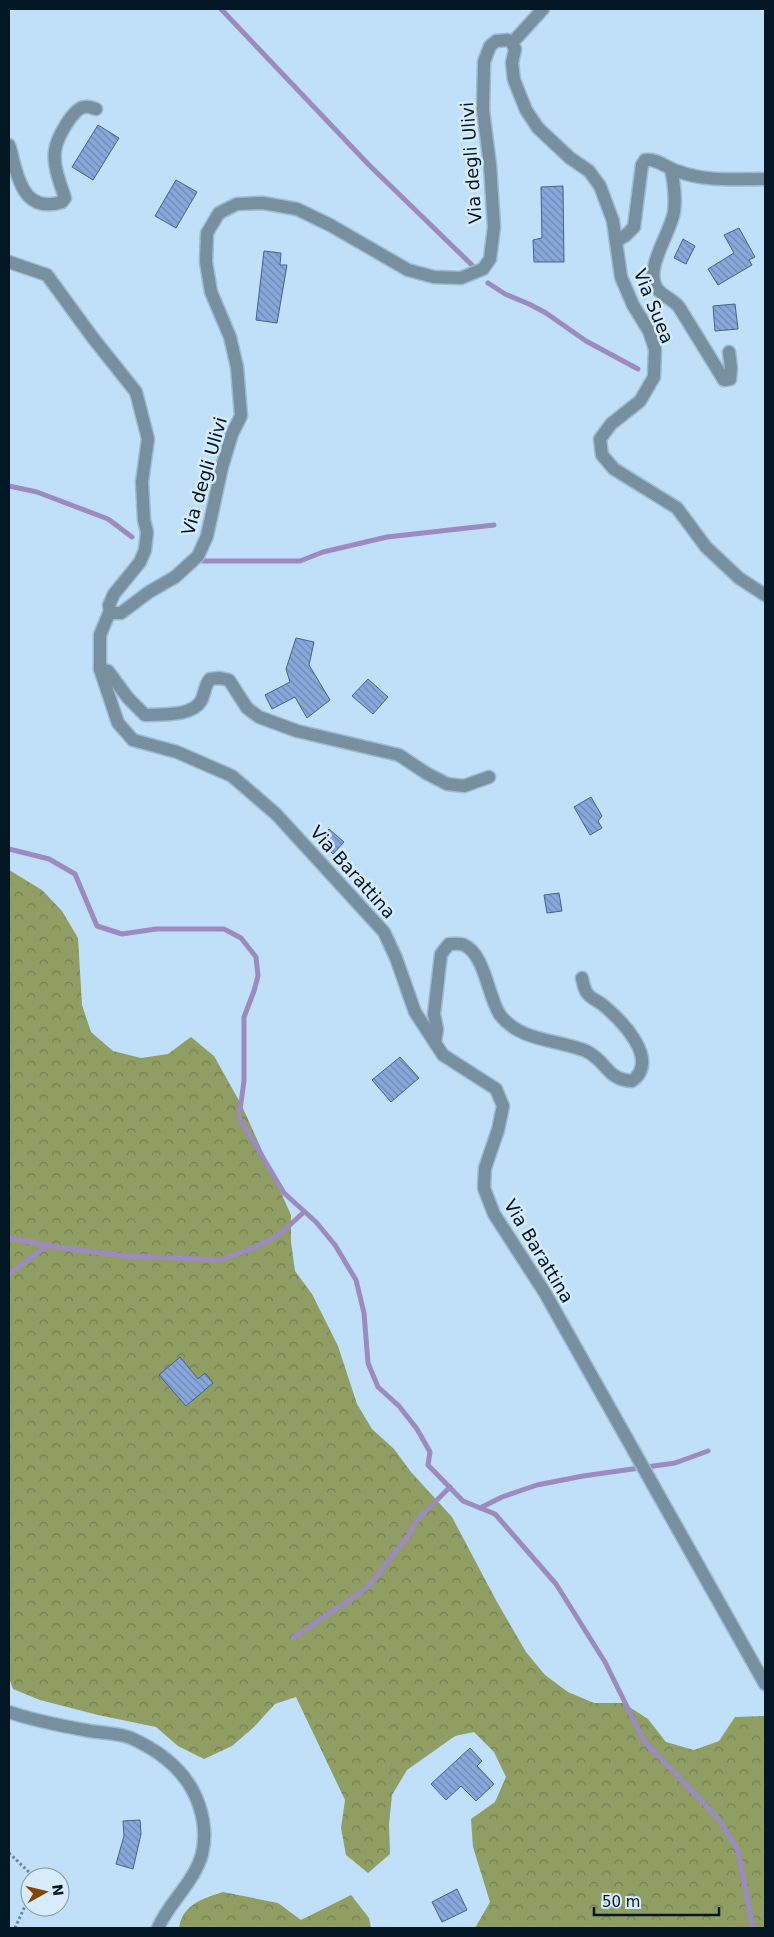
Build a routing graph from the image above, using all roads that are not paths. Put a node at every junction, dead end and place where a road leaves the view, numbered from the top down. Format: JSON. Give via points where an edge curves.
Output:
{"nodes":[{"id":1,"x":543,"y":9,"type":"edge"},
{"id":2,"x":512,"y":43,"type":"junction"},
{"id":3,"x":96,"y":109,"type":"dead end"},
{"id":4,"x":9,"y":145,"type":"edge"},
{"id":5,"x":671,"y":169,"type":"junction"},
{"id":6,"x":765,"y":179,"type":"edge"},
{"id":7,"x":616,"y":241,"type":"junction"},
{"id":8,"x":9,"y":262,"type":"edge"},
{"id":9,"x":729,"y":352,"type":"dead end"},
{"id":10,"x":765,"y":595,"type":"edge"},
{"id":11,"x":110,"y":611,"type":"junction"},
{"id":12,"x":100,"y":670,"type":"junction"},
{"id":13,"x":489,"y":777,"type":"dead end"},
{"id":14,"x":582,"y":978,"type":"dead end"},
{"id":15,"x":435,"y":1042,"type":"junction"},
{"id":16,"x":765,"y":1684,"type":"edge"},
{"id":17,"x":9,"y":1712,"type":"edge"},
{"id":18,"x":168,"y":1911,"type":"junction"},
{"id":19,"x":158,"y":1928,"type":"edge"},
{"id":20,"x":166,"y":1928,"type":"edge"}],
"edges":[{"from":1,"to":2,"type":"street"},
{"from":2,"to":7,"type":"street","name":"Via Suea","via":[[515,49],[512,63],[514,80],[526,110],[538,128],[589,171],[600,186],[613,221]]},
{"from":2,"to":11,"type":"street","name":"Via degli Ulivi","via":[[496,41],[490,46],[484,62],[483,110],[494,227],[490,258],[483,269],[461,278],[434,277],[408,270],[297,209],[263,203],[237,204],[219,213],[207,233],[206,262],[211,292],[230,337],[237,367],[241,416],[222,466],[207,536],[198,556],[175,577],[121,612]]},
{"from":3,"to":4,"type":"street","via":[[85,106],[75,111],[55,149],[58,177],[65,198],[62,202],[46,206],[32,200],[25,190]]},
{"from":5,"to":6,"type":"street","via":[[698,178]]},
{"from":5,"to":7,"type":"street","via":[[654,160],[645,160],[634,227]]},
{"from":5,"to":9,"type":"street","via":[[675,189],[674,213],[654,269],[655,285],[679,307],[724,380],[730,379]]},
{"from":7,"to":10,"type":"street","name":"Via Suea","via":[[621,277],[655,349],[654,376],[640,401],[611,424],[600,439],[602,455],[614,469],[677,508],[706,547],[739,578]]},
{"from":8,"to":11,"type":"street","via":[[48,275],[136,392],[148,439],[142,482],[147,532],[145,550],[140,562],[114,594]]},
{"from":11,"to":12,"type":"street","name":"Via Barattina","via":[[100,634]]},
{"from":12,"to":13,"type":"street","via":[[108,671],[145,715],[178,713],[196,708],[210,679],[220,678],[229,680],[247,708],[259,717],[297,731],[398,755],[447,784],[464,786]]},
{"from":12,"to":15,"type":"street","name":"Via Barattina","via":[[118,723],[133,740],[177,752],[232,776],[276,814],[384,932],[415,1012]]},
{"from":14,"to":15,"type":"street","via":[[587,993],[623,1023],[637,1044],[643,1064],[640,1076],[632,1082],[614,1076],[596,1056],[571,1045],[525,1035],[510,1026],[499,1013],[474,952],[463,945],[449,944],[441,954],[434,1014]]},
{"from":15,"to":16,"type":"street","name":"Via Barattina","via":[[443,1055],[496,1089],[503,1106],[485,1168],[484,1188],[494,1214],[550,1302]]},
{"from":17,"to":18,"type":"street","via":[[129,1738],[177,1767],[194,1789],[202,1813],[203,1852],[197,1868]]},
{"from":18,"to":19,"type":"street"},
{"from":18,"to":20,"type":"street"}]}
